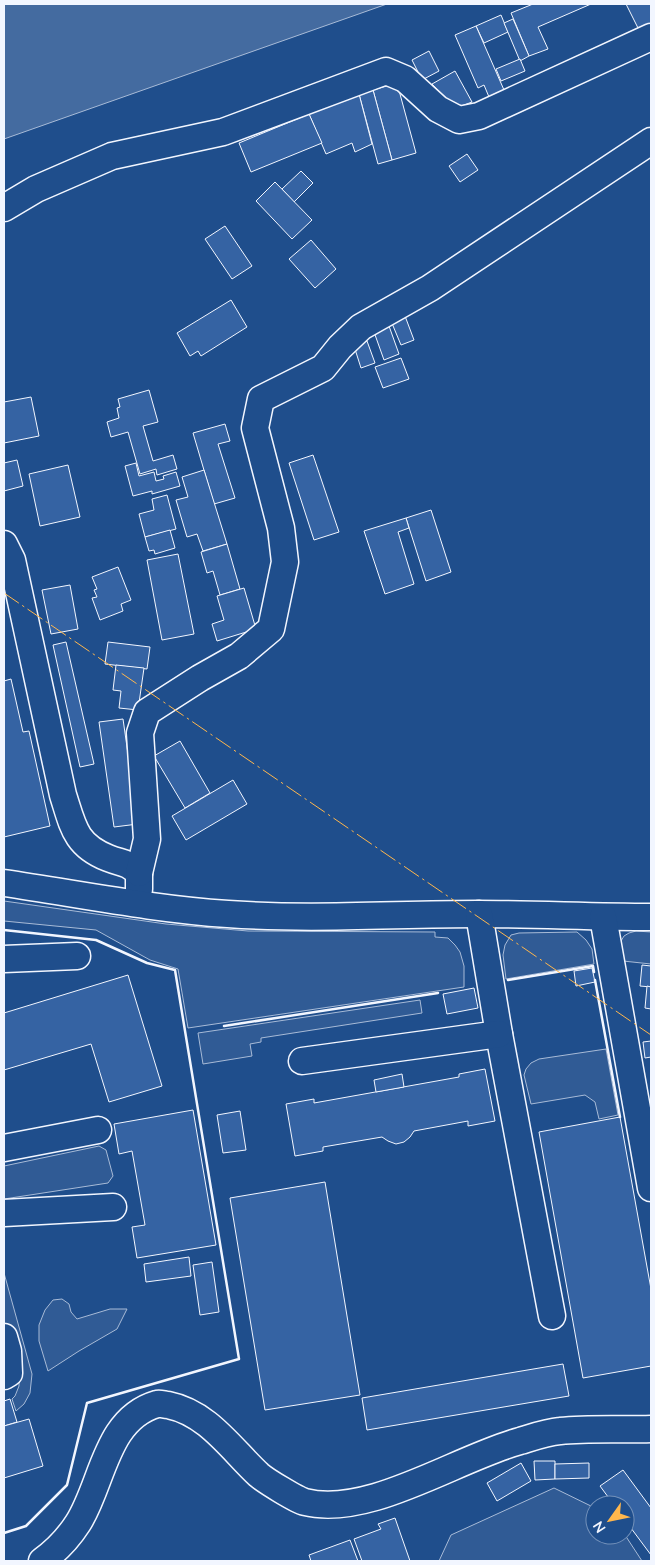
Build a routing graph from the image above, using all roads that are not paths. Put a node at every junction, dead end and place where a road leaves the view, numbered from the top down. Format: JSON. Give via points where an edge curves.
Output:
{"nodes":[{"id":1,"x":651,"y":37,"type":"edge"},
{"id":2,"x":651,"y":141,"type":"edge"},
{"id":3,"x":4,"y":208,"type":"edge"},
{"id":4,"x":4,"y":544,"type":"edge"},
{"id":5,"x":139,"y":872,"type":"junction"},
{"id":6,"x":4,"y":883,"type":"edge"},
{"id":7,"x":139,"y":905,"type":"junction"},
{"id":8,"x":479,"y":914,"type":"junction"},
{"id":9,"x":603,"y":917,"type":"junction"},
{"id":10,"x":651,"y":917,"type":"edge"},
{"id":11,"x":78,"y":956,"type":"dead end"},
{"id":12,"x":4,"y":959,"type":"edge"},
{"id":13,"x":499,"y":1034,"type":"junction"},
{"id":14,"x":302,"y":1061,"type":"dead end"},
{"id":15,"x":646,"y":1128,"type":"edge"},
{"id":16,"x":98,"y":1130,"type":"dead end"},
{"id":17,"x":4,"y":1148,"type":"edge"},
{"id":18,"x":651,"y":1188,"type":"edge"},
{"id":19,"x":113,"y":1207,"type":"dead end"},
{"id":20,"x":4,"y":1213,"type":"edge"},
{"id":21,"x":552,"y":1316,"type":"dead end"},
{"id":22,"x":4,"y":1337,"type":"edge"},
{"id":23,"x":4,"y":1376,"type":"edge"},
{"id":24,"x":651,"y":1429,"type":"edge"},
{"id":25,"x":42,"y":1561,"type":"edge"}],
"edges":[{"from":1,"to":3,"type":"street","via":[[479,116],[459,120],[438,109],[405,79],[386,72],[223,132],[112,156],[36,188]]},
{"from":2,"to":5,"type":"street","via":[[430,288],[361,327],[323,368],[261,399],[255,428],[282,528],[285,562],[271,629],[240,656],[147,712],[140,733],[147,839]]},
{"from":4,"to":5,"type":"street","via":[[12,560],[63,796],[75,833],[90,849],[129,863]]},
{"from":5,"to":7,"type":"street"},
{"from":6,"to":7,"type":"street"},
{"from":7,"to":8,"type":"street","via":[[230,915]]},
{"from":8,"to":9,"type":"street"},
{"from":8,"to":13,"type":"street"},
{"from":9,"to":10,"type":"street"},
{"from":9,"to":15,"type":"street"},
{"from":11,"to":12,"type":"street"},
{"from":13,"to":14,"type":"street"},
{"from":13,"to":21,"type":"street"},
{"from":15,"to":18,"type":"street"},
{"from":16,"to":17,"type":"street"},
{"from":19,"to":20,"type":"street"},
{"from":22,"to":23,"type":"street","via":[[9,1373]]},
{"from":24,"to":25,"type":"street","via":[[559,1431],[518,1441],[380,1496],[332,1505],[303,1502],[261,1476],[211,1426],[182,1408],[158,1403],[126,1423],[108,1452],[78,1523]]}]}
